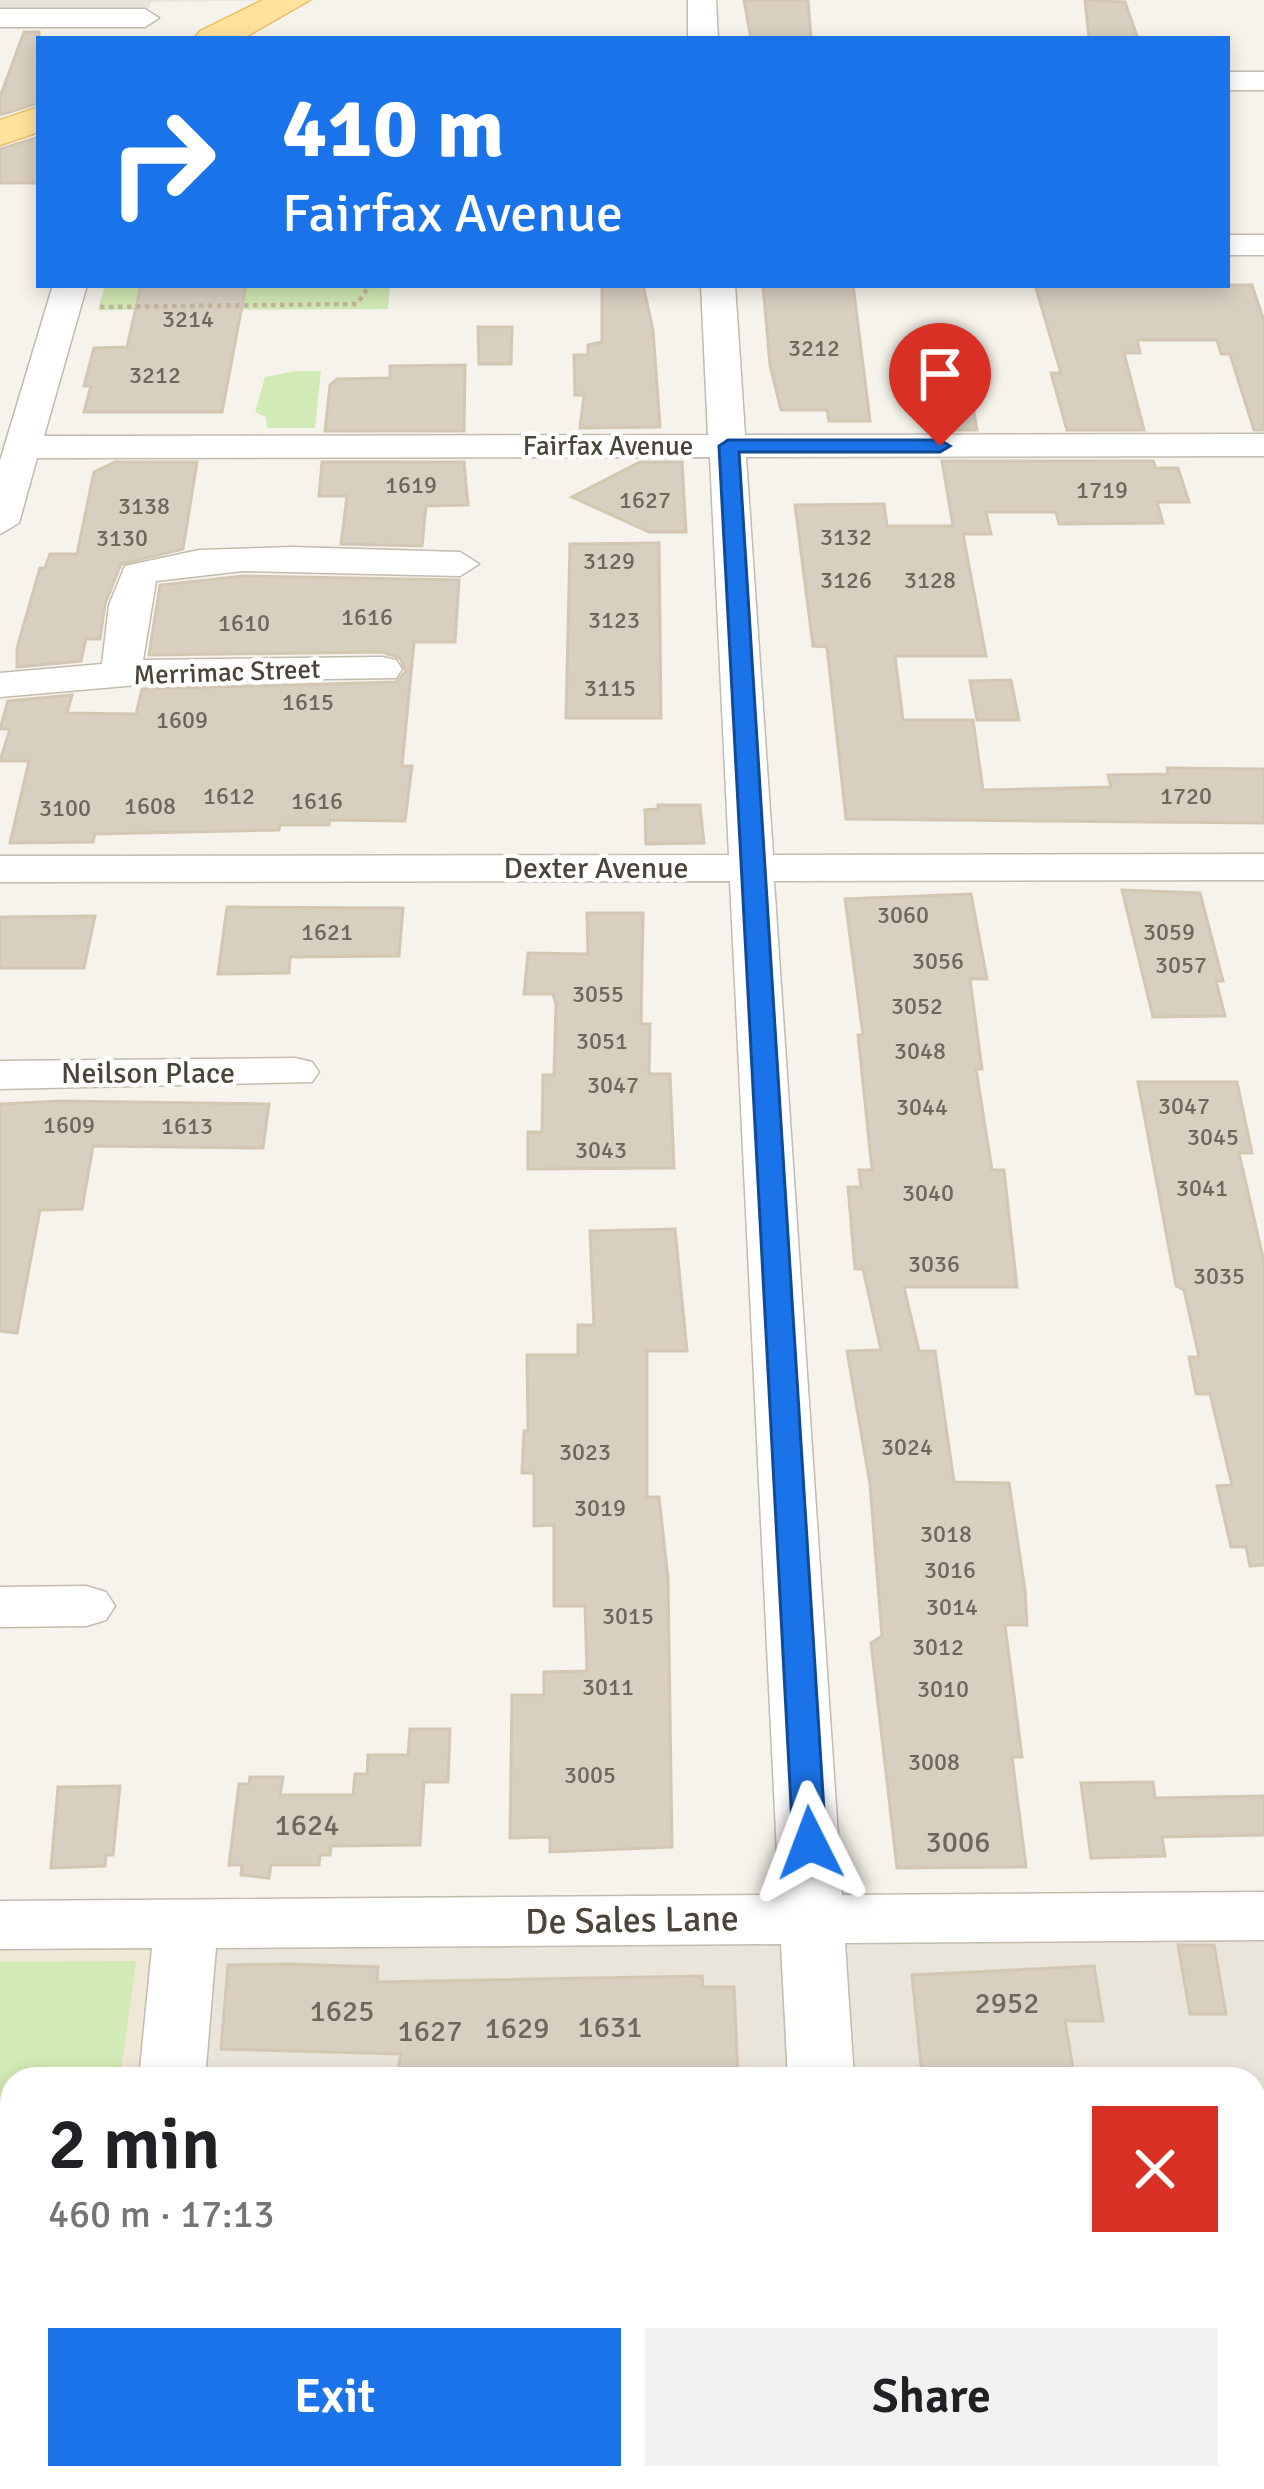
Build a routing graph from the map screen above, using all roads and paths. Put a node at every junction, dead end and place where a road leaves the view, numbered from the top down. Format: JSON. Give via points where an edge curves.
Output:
{"nodes":[{"id":1,"x":292,"y":0,"type":"edge"},
{"id":2,"x":702,"y":0,"type":"edge"},
{"id":3,"x":0,"y":18,"type":"edge"},
{"id":4,"x":145,"y":19,"type":"edge"},
{"id":5,"x":219,"y":36,"type":"edge"},
{"id":6,"x":704,"y":36,"type":"edge"},
{"id":7,"x":1230,"y":81,"type":"edge"},
{"id":8,"x":1264,"y":81,"type":"edge"},
{"id":9,"x":36,"y":120,"type":"edge"},
{"id":10,"x":0,"y":133,"type":"edge"},
{"id":11,"x":1230,"y":245,"type":"edge"},
{"id":12,"x":1264,"y":245,"type":"edge"},
{"id":13,"x":368,"y":288,"type":"edge"},
{"id":14,"x":718,"y":288,"type":"edge"},
{"id":15,"x":81,"y":296,"type":"edge"},
{"id":16,"x":728,"y":446,"type":"junction"},
{"id":17,"x":1264,"y":446,"type":"edge"},
{"id":18,"x":23,"y":447,"type":"junction"},
{"id":19,"x":0,"y":523,"type":"edge"},
{"id":20,"x":460,"y":564,"type":"dead end"},
{"id":21,"x":382,"y":669,"type":"dead end"},
{"id":22,"x":121,"y":675,"type":"junction"},
{"id":23,"x":0,"y":686,"type":"edge"},
{"id":24,"x":0,"y":868,"type":"edge"},
{"id":25,"x":750,"y":868,"type":"junction"},
{"id":26,"x":1263,"y":871,"type":"edge"},
{"id":27,"x":295,"y":1072,"type":"dead end"},
{"id":28,"x":0,"y":1075,"type":"edge"},
{"id":29,"x":86,"y":1606,"type":"dead end"},
{"id":30,"x":0,"y":1607,"type":"edge"},
{"id":31,"x":1264,"y":1916,"type":"edge"},
{"id":32,"x":814,"y":1918,"type":"junction"},
{"id":33,"x":186,"y":1923,"type":"junction"},
{"id":34,"x":0,"y":1925,"type":"edge"},
{"id":35,"x":173,"y":2067,"type":"edge"},
{"id":36,"x":820,"y":2067,"type":"edge"}],
"edges":[{"from":1,"to":5,"type":"main road"},
{"from":2,"to":6,"type":"street"},
{"from":3,"to":4,"type":"street"},
{"from":7,"to":8,"type":"street"},
{"from":9,"to":10,"type":"main road"},
{"from":11,"to":12,"type":"street"},
{"from":13,"to":15,"type":"path","via":[[357,304]]},
{"from":14,"to":16,"type":"street"},
{"from":15,"to":18,"type":"street"},
{"from":16,"to":17,"type":"street","name":"Fairfax Avenue"},
{"from":16,"to":18,"type":"street","name":"Fairfax Avenue"},
{"from":16,"to":25,"type":"street"},
{"from":18,"to":19,"type":"street"},
{"from":20,"to":22,"type":"street","via":[[151,567],[139,574],[129,605]]},
{"from":21,"to":22,"type":"street","name":"Merrimac Street"},
{"from":22,"to":23,"type":"street","name":"Merrimac Street"},
{"from":24,"to":25,"type":"street","name":"Dexter Avenue"},
{"from":25,"to":26,"type":"street","name":"Dexter Avenue"},
{"from":25,"to":32,"type":"street"},
{"from":27,"to":28,"type":"street","name":"Neilson Place"},
{"from":29,"to":30,"type":"street"},
{"from":31,"to":32,"type":"street","name":"De Sales Lane"},
{"from":32,"to":33,"type":"street","name":"De Sales Lane"},
{"from":32,"to":36,"type":"street"},
{"from":33,"to":34,"type":"street","name":"De Sales Lane"},
{"from":33,"to":35,"type":"street"}]}
